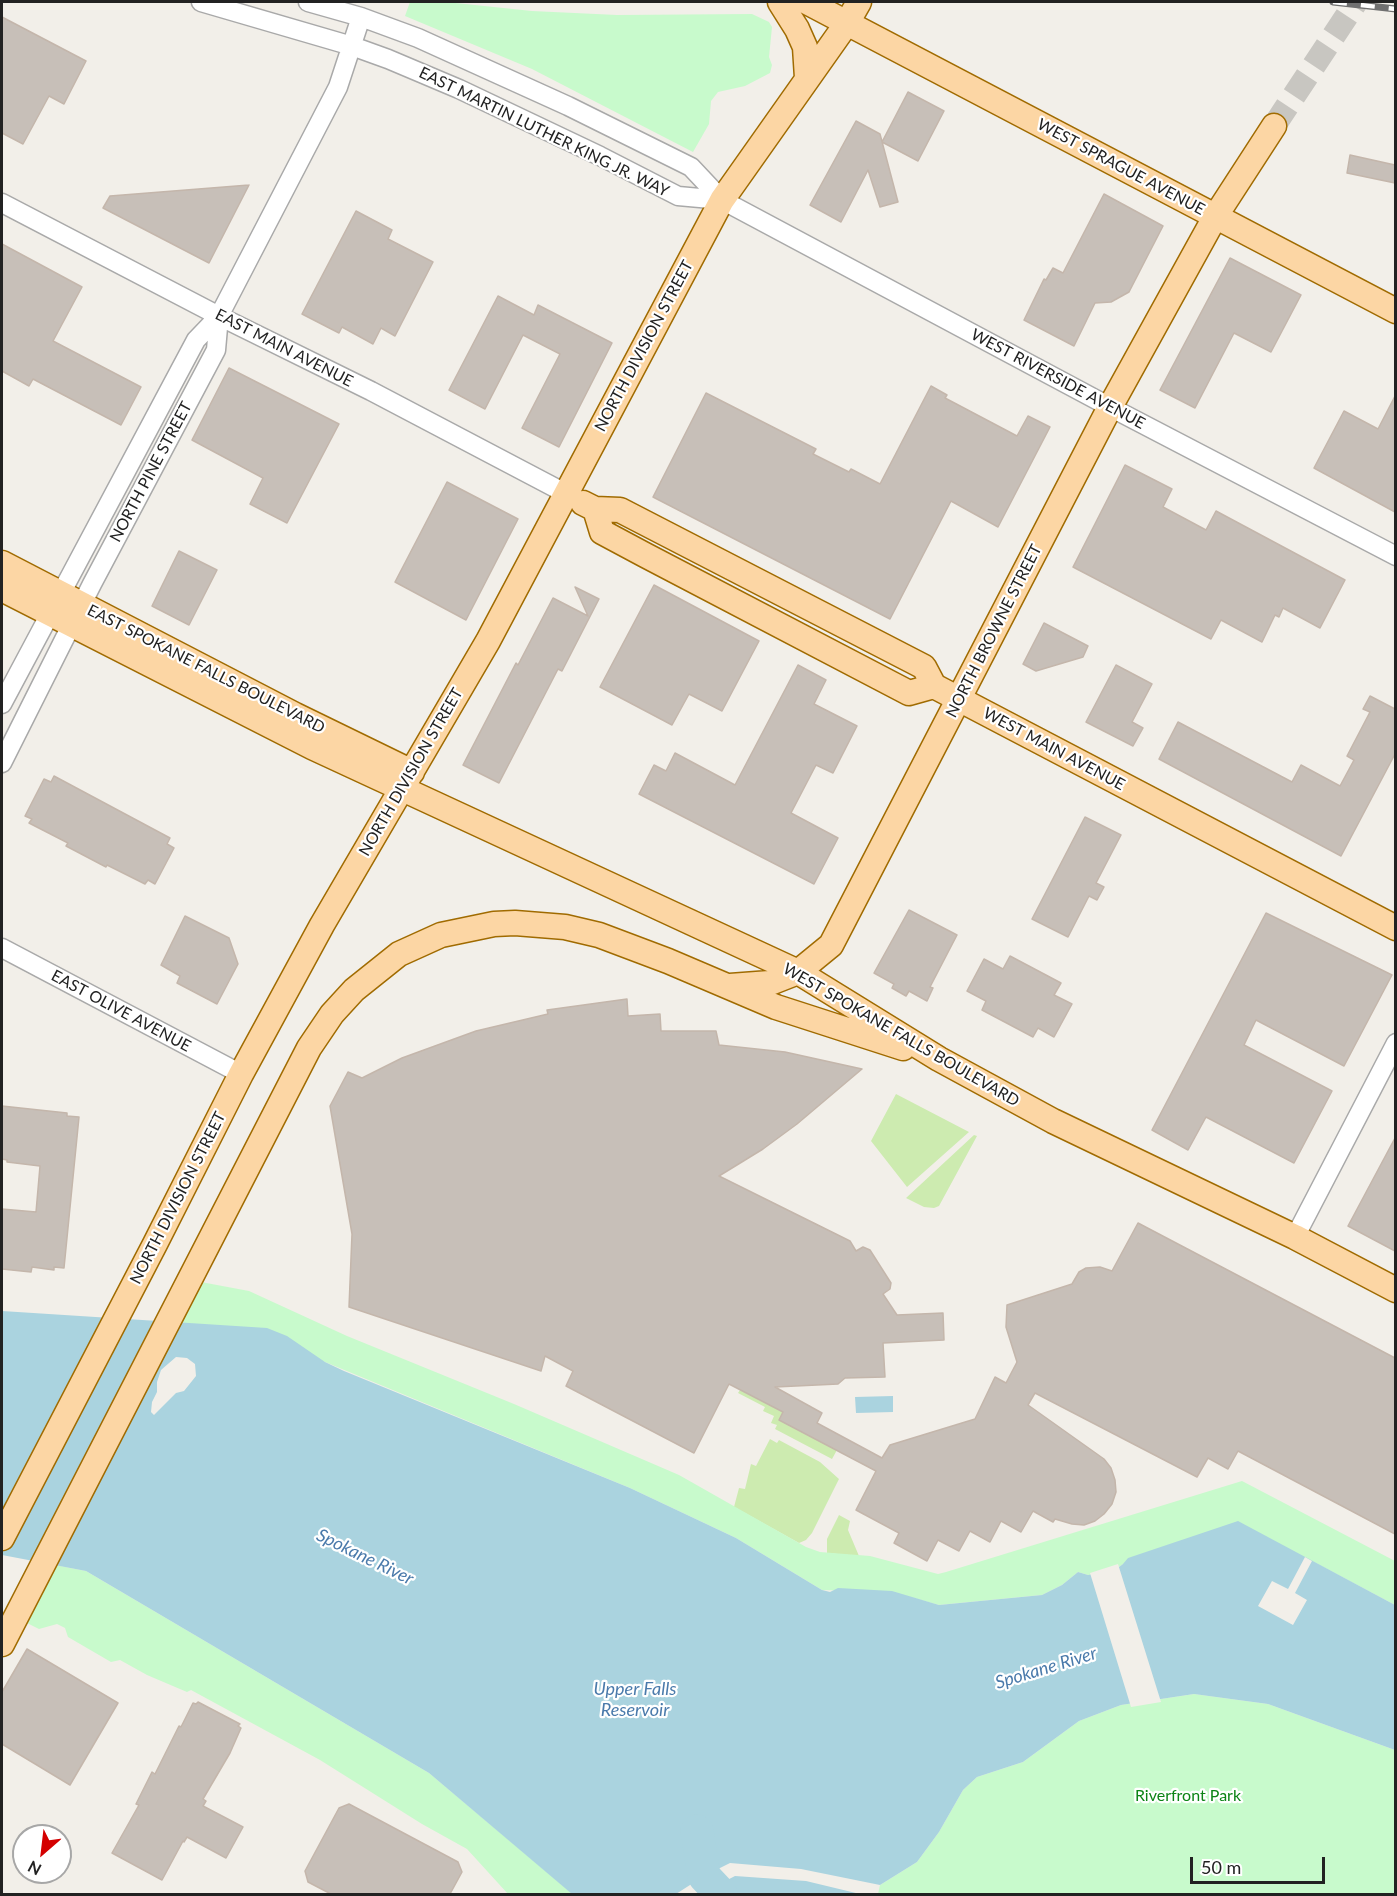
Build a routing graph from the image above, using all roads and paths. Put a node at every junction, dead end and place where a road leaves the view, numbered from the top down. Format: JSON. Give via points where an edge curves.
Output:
{"nodes":[{"id":1,"x":201,"y":2,"type":"edge"},
{"id":2,"x":308,"y":2,"type":"edge"},
{"id":3,"x":780,"y":2,"type":"edge"},
{"id":4,"x":807,"y":2,"type":"edge"},
{"id":5,"x":859,"y":2,"type":"edge"},
{"id":6,"x":361,"y":17,"type":"junction"},
{"id":7,"x":847,"y":22,"type":"junction"},
{"id":8,"x":352,"y":46,"type":"junction"},
{"id":9,"x":807,"y":78,"type":"junction"},
{"id":10,"x":1274,"y":126,"type":"tunnel mouth"},
{"id":11,"x":722,"y":200,"type":"junction"},
{"id":12,"x":2,"y":203,"type":"edge"},
{"id":13,"x":1215,"y":217,"type":"junction"},
{"id":14,"x":1395,"y":311,"type":"edge"},
{"id":15,"x":219,"y":316,"type":"junction"},
{"id":16,"x":1110,"y":407,"type":"junction"},
{"id":17,"x":565,"y":493,"type":"junction"},
{"id":18,"x":1395,"y":556,"type":"edge"},
{"id":19,"x":2,"y":563,"type":"edge"},
{"id":20,"x":2,"y":589,"type":"edge"},
{"id":21,"x":54,"y":603,"type":"junction"},
{"id":22,"x":77,"y":615,"type":"junction"},
{"id":23,"x":959,"y":699,"type":"junction"},
{"id":24,"x":2,"y":704,"type":"edge"},
{"id":25,"x":2,"y":763,"type":"edge"},
{"id":26,"x":407,"y":780,"type":"junction"},
{"id":27,"x":1395,"y":928,"type":"edge"},
{"id":28,"x":2,"y":948,"type":"edge"},
{"id":29,"x":798,"y":972,"type":"junction"},
{"id":30,"x":728,"y":986,"type":"junction"},
{"id":31,"x":1395,"y":1044,"type":"edge"},
{"id":32,"x":939,"y":1059,"type":"junction"},
{"id":33,"x":241,"y":1074,"type":"junction"},
{"id":34,"x":1295,"y":1237,"type":"junction"},
{"id":35,"x":1395,"y":1290,"type":"edge"},
{"id":36,"x":2,"y":1538,"type":"edge"},
{"id":37,"x":2,"y":1644,"type":"edge"}],
"edges":[{"from":1,"to":8,"type":"street","name":"EAST MARTIN LUTHER KING JR. WAY"},
{"from":2,"to":6,"type":"street","name":"EAST MARTIN LUTHER KING JR. WAY"},
{"from":3,"to":9,"type":"main road","via":[[805,47]]},
{"from":4,"to":7,"type":"main road","name":"WEST SPRAGUE AVENUE"},
{"from":5,"to":7,"type":"main road","name":"NORTH DIVISION STREET"},
{"from":6,"to":8,"type":"street","name":"NORTH PINE STREET"},
{"from":6,"to":11,"type":"street","name":"EAST MARTIN LUTHER KING JR. WAY","via":[[470,60],[691,167]]},
{"from":7,"to":9,"type":"main road","name":"NORTH DIVISION STREET"},
{"from":7,"to":13,"type":"main road","name":"WEST SPRAGUE AVENUE"},
{"from":8,"to":11,"type":"street","name":"EAST MARTIN LUTHER KING JR. WAY","via":[[459,89],[678,196]]},
{"from":8,"to":15,"type":"street","name":"NORTH PINE STREET","via":[[338,87]]},
{"from":9,"to":11,"type":"main road","name":"NORTH DIVISION STREET"},
{"from":10,"to":13,"type":"main road","name":"NORTH BROWNE STREET"},
{"from":11,"to":16,"type":"street","name":"WEST RIVERSIDE AVENUE"},
{"from":11,"to":17,"type":"main road","name":"NORTH DIVISION STREET"},
{"from":12,"to":15,"type":"street","name":"EAST MAIN AVENUE"},
{"from":13,"to":14,"type":"main road","name":"WEST SPRAGUE AVENUE"},
{"from":13,"to":16,"type":"main road","name":"NORTH BROWNE STREET"},
{"from":15,"to":17,"type":"street","name":"EAST MAIN AVENUE"},
{"from":15,"to":21,"type":"street","name":"NORTH PINE STREET","via":[[196,340]]},
{"from":15,"to":22,"type":"street","name":"NORTH PINE STREET","via":[[216,350]]},
{"from":16,"to":18,"type":"street","name":"WEST RIVERSIDE AVENUE"},
{"from":16,"to":23,"type":"main road","name":"NORTH BROWNE STREET"},
{"from":17,"to":23,"type":"main road","name":"WEST MAIN AVENUE","via":[[595,509],[602,532],[645,555],[909,693],[934,686]]},
{"from":17,"to":26,"type":"main road","name":"NORTH DIVISION STREET","via":[[488,641]]},
{"from":19,"to":21,"type":"main road","name":"EAST SPOKANE FALLS BOULEVARD"},
{"from":20,"to":21,"type":"main road","name":"EAST SPOKANE FALLS BOULEVARD"},
{"from":21,"to":22,"type":"main road","name":"EAST SPOKANE FALLS BOULEVARD"},
{"from":21,"to":24,"type":"street","name":"NORTH PINE STREET"},
{"from":22,"to":25,"type":"street","name":"NORTH PINE STREET"},
{"from":22,"to":26,"type":"main road","name":"EAST SPOKANE FALLS BOULEVARD","via":[[264,724]]},
{"from":23,"to":27,"type":"main road","name":"WEST MAIN AVENUE"},
{"from":23,"to":29,"type":"main road","name":"NORTH BROWNE STREET","via":[[831,945]]},
{"from":26,"to":29,"type":"main road","name":"WEST SPOKANE FALLS BOULEVARD"},
{"from":26,"to":33,"type":"main road","name":"NORTH DIVISION STREET"},
{"from":28,"to":33,"type":"street","name":"EAST OLIVE AVENUE"},
{"from":29,"to":30,"type":"main road","name":"NORTH BROWNE STREET","via":[[770,983]]},
{"from":29,"to":32,"type":"main road","name":"WEST SPOKANE FALLS BOULEVARD"},
{"from":30,"to":32,"type":"main road","via":[[776,1007]]},
{"from":30,"to":37,"type":"main road","via":[[599,935],[515,922],[441,935],[399,954],[354,990],[309,1048]]},
{"from":31,"to":34,"type":"street"},
{"from":32,"to":34,"type":"main road","name":"WEST SPOKANE FALLS BOULEVARD","via":[[1053,1121]]},
{"from":33,"to":36,"type":"main road","name":"NORTH DIVISION STREET"},
{"from":34,"to":35,"type":"main road","name":"WEST SPOKANE FALLS BOULEVARD"}]}
